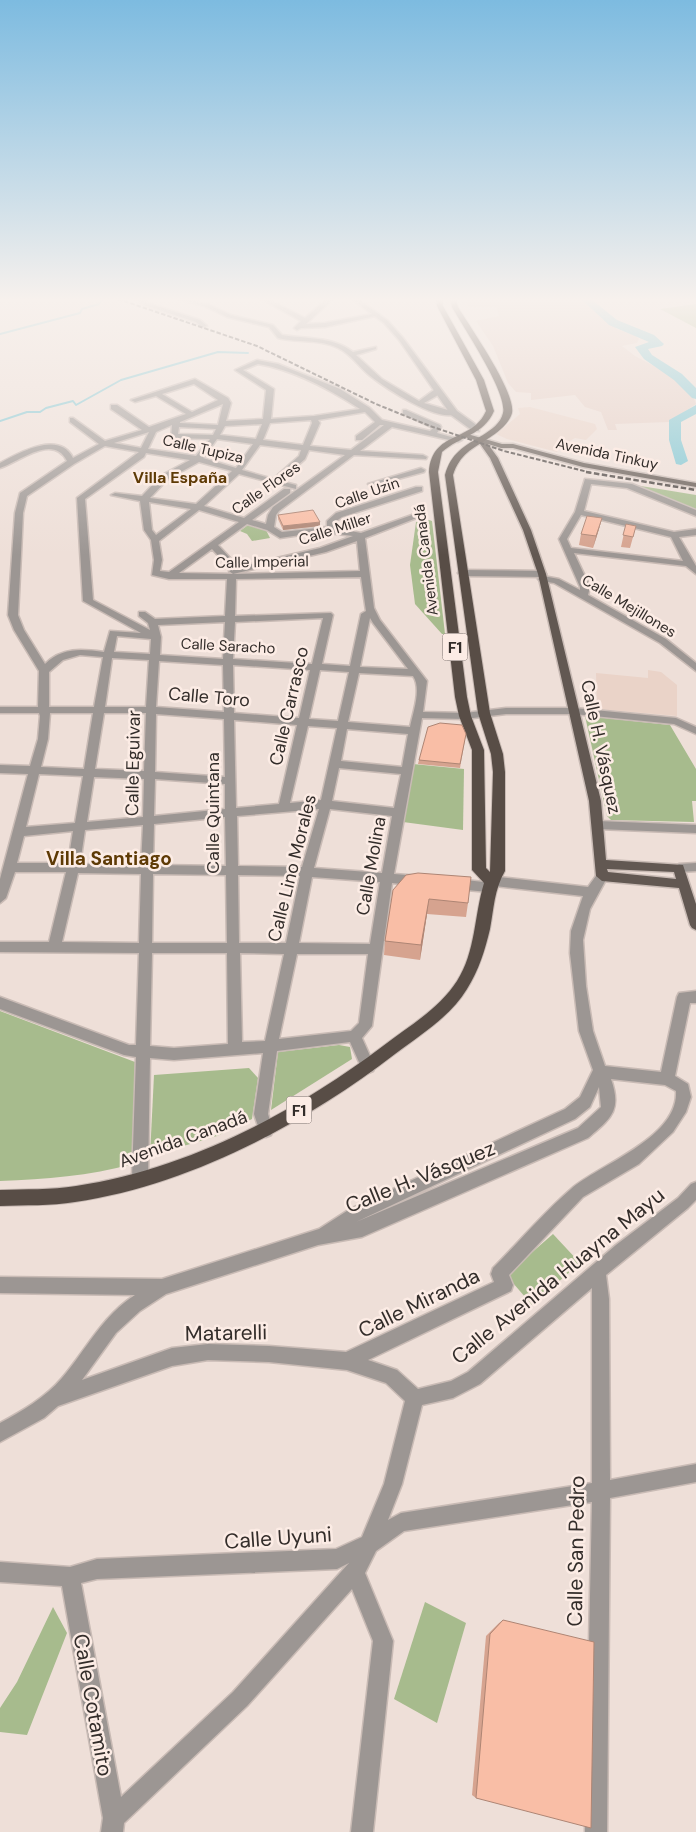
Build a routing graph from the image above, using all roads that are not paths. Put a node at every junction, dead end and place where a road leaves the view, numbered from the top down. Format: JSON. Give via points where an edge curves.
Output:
{"nodes":[{"id":1,"x":184,"y":384,"type":"edge"},
{"id":2,"x":201,"y":384,"type":"edge"},
{"id":3,"x":262,"y":384,"type":"edge"},
{"id":4,"x":324,"y":384,"type":"edge"},
{"id":5,"x":390,"y":384,"type":"edge"},
{"id":6,"x":432,"y":384,"type":"edge"},
{"id":7,"x":482,"y":384,"type":"edge"},
{"id":8,"x":500,"y":384,"type":"edge"},
{"id":9,"x":437,"y":392,"type":"junction"},
{"id":10,"x":156,"y":393,"type":"junction"},
{"id":11,"x":135,"y":400,"type":"dead end"},
{"id":12,"x":225,"y":400,"type":"junction"},
{"id":13,"x":422,"y":403,"type":"junction"},
{"id":14,"x":114,"y":407,"type":"dead end"},
{"id":15,"x":367,"y":410,"type":"junction"},
{"id":16,"x":454,"y":413,"type":"junction"},
{"id":17,"x":192,"y":415,"type":"junction"},
{"id":18,"x":314,"y":418,"type":"junction"},
{"id":19,"x":73,"y":420,"type":"dead end"},
{"id":20,"x":267,"y":422,"type":"junction"},
{"id":21,"x":379,"y":422,"type":"junction"},
{"id":22,"x":177,"y":423,"type":"junction"},
{"id":23,"x":391,"y":424,"type":"junction"},
{"id":24,"x":160,"y":426,"type":"junction"},
{"id":25,"x":221,"y":426,"type":"junction"},
{"id":26,"x":148,"y":430,"type":"junction"},
{"id":27,"x":433,"y":433,"type":"junction"},
{"id":28,"x":174,"y":436,"type":"junction"},
{"id":29,"x":216,"y":437,"type":"junction"},
{"id":30,"x":472,"y":438,"type":"junction"},
{"id":31,"x":257,"y":442,"type":"junction"},
{"id":32,"x":104,"y":444,"type":"junction"},
{"id":33,"x":306,"y":447,"type":"junction"},
{"id":34,"x":144,"y":450,"type":"junction"},
{"id":35,"x":525,"y":450,"type":"junction"},
{"id":36,"x":341,"y":452,"type":"junction"},
{"id":37,"x":354,"y":452,"type":"junction"},
{"id":38,"x":166,"y":454,"type":"junction"},
{"id":39,"x":423,"y":457,"type":"dead end"},
{"id":40,"x":494,"y":458,"type":"junction"},
{"id":41,"x":198,"y":459,"type":"junction"},
{"id":42,"x":71,"y":462,"type":"junction"},
{"id":43,"x":0,"y":466,"type":"edge"},
{"id":44,"x":238,"y":470,"type":"junction"},
{"id":45,"x":421,"y":470,"type":"dead end"},
{"id":46,"x":632,"y":475,"type":"junction"},
{"id":47,"x":275,"y":481,"type":"junction"},
{"id":48,"x":372,"y":484,"type":"dead end"},
{"id":49,"x":696,"y":485,"type":"edge"},
{"id":50,"x":629,"y":486,"type":"junction"},
{"id":51,"x":294,"y":487,"type":"junction"},
{"id":52,"x":419,"y":489,"type":"dead end"},
{"id":53,"x":114,"y":494,"type":"dead end"},
{"id":54,"x":144,"y":498,"type":"junction"},
{"id":55,"x":197,"y":507,"type":"junction"},
{"id":56,"x":579,"y":512,"type":"junction"},
{"id":57,"x":696,"y":514,"type":"edge"},
{"id":58,"x":415,"y":517,"type":"dead end"},
{"id":59,"x":241,"y":522,"type":"junction"},
{"id":60,"x":270,"y":528,"type":"junction"},
{"id":61,"x":331,"y":528,"type":"junction"},
{"id":62,"x":696,"y":532,"type":"edge"},
{"id":63,"x":674,"y":535,"type":"junction"},
{"id":64,"x":361,"y":536,"type":"junction"},
{"id":65,"x":155,"y":540,"type":"junction"},
{"id":66,"x":213,"y":544,"type":"junction"},
{"id":67,"x":569,"y":550,"type":"junction"},
{"id":68,"x":693,"y":568,"type":"edge"},
{"id":69,"x":232,"y":570,"type":"junction"},
{"id":70,"x":462,"y":573,"type":"junction"},
{"id":71,"x":365,"y":574,"type":"junction"},
{"id":72,"x":169,"y":576,"type":"junction"},
{"id":73,"x":542,"y":576,"type":"junction"},
{"id":74,"x":583,"y":595,"type":"junction"},
{"id":75,"x":142,"y":614,"type":"dead end"},
{"id":76,"x":369,"y":614,"type":"junction"},
{"id":77,"x":229,"y":617,"type":"junction"},
{"id":78,"x":153,"y":622,"type":"junction"},
{"id":79,"x":156,"y":638,"type":"junction"},
{"id":80,"x":108,"y":655,"type":"junction"},
{"id":81,"x":153,"y":656,"type":"junction"},
{"id":82,"x":228,"y":660,"type":"junction"},
{"id":83,"x":315,"y":666,"type":"junction"},
{"id":84,"x":696,"y":668,"type":"edge"},
{"id":85,"x":353,"y":669,"type":"junction"},
{"id":86,"x":44,"y":671,"type":"junction"},
{"id":87,"x":417,"y":672,"type":"junction"},
{"id":88,"x":99,"y":708,"type":"junction"},
{"id":89,"x":44,"y":709,"type":"junction"},
{"id":90,"x":0,"y":710,"type":"edge"},
{"id":91,"x":151,"y":710,"type":"junction"},
{"id":92,"x":574,"y":711,"type":"junction"},
{"id":93,"x":418,"y":714,"type":"junction"},
{"id":94,"x":484,"y":714,"type":"junction"},
{"id":95,"x":464,"y":716,"type":"junction"},
{"id":96,"x":230,"y":717,"type":"junction"},
{"id":97,"x":304,"y":722,"type":"junction"},
{"id":98,"x":342,"y":725,"type":"junction"},
{"id":99,"x":415,"y":731,"type":"junction"},
{"id":100,"x":696,"y":731,"type":"edge"},
{"id":101,"x":334,"y":764,"type":"junction"},
{"id":102,"x":0,"y":769,"type":"edge"},
{"id":103,"x":34,"y":770,"type":"junction"},
{"id":104,"x":405,"y":771,"type":"junction"},
{"id":105,"x":90,"y":773,"type":"junction"},
{"id":106,"x":150,"y":775,"type":"junction"},
{"id":107,"x":232,"y":781,"type":"junction"},
{"id":108,"x":326,"y":804,"type":"junction"},
{"id":109,"x":284,"y":806,"type":"junction"},
{"id":110,"x":232,"y":813,"type":"junction"},
{"id":111,"x":398,"y":813,"type":"junction"},
{"id":112,"x":150,"y":819,"type":"junction"},
{"id":113,"x":598,"y":825,"type":"junction"},
{"id":114,"x":81,"y":826,"type":"junction"},
{"id":115,"x":696,"y":830,"type":"edge"},
{"id":116,"x":19,"y":832,"type":"junction"},
{"id":117,"x":696,"y":866,"type":"edge"},
{"id":118,"x":10,"y":867,"type":"junction"},
{"id":119,"x":148,"y":868,"type":"junction"},
{"id":120,"x":679,"y":868,"type":"junction"},
{"id":121,"x":74,"y":869,"type":"junction"},
{"id":122,"x":602,"y":870,"type":"junction"},
{"id":123,"x":231,"y":872,"type":"junction"},
{"id":124,"x":306,"y":872,"type":"junction"},
{"id":125,"x":388,"y":878,"type":"junction"},
{"id":126,"x":489,"y":884,"type":"junction"},
{"id":127,"x":684,"y":884,"type":"junction"},
{"id":128,"x":590,"y":892,"type":"junction"},
{"id":129,"x":0,"y":898,"type":"edge"},
{"id":130,"x":696,"y":925,"type":"edge"},
{"id":131,"x":0,"y":947,"type":"edge"},
{"id":132,"x":54,"y":947,"type":"junction"},
{"id":133,"x":147,"y":948,"type":"junction"},
{"id":134,"x":231,"y":948,"type":"junction"},
{"id":135,"x":290,"y":949,"type":"junction"},
{"id":136,"x":374,"y":949,"type":"junction"},
{"id":137,"x":696,"y":997,"type":"edge"},
{"id":138,"x":0,"y":1003,"type":"edge"},
{"id":139,"x":354,"y":1036,"type":"junction"},
{"id":140,"x":271,"y":1046,"type":"junction"},
{"id":141,"x":235,"y":1050,"type":"junction"},
{"id":142,"x":143,"y":1052,"type":"junction"},
{"id":143,"x":368,"y":1067,"type":"junction"},
{"id":144,"x":599,"y":1072,"type":"junction"},
{"id":145,"x":667,"y":1079,"type":"junction"},
{"id":146,"x":266,"y":1130,"type":"junction"},
{"id":147,"x":140,"y":1178,"type":"junction"},
{"id":148,"x":696,"y":1189,"type":"edge"},
{"id":149,"x":0,"y":1198,"type":"edge"},
{"id":150,"x":318,"y":1237,"type":"junction"},
{"id":151,"x":598,"y":1272,"type":"junction"},
{"id":152,"x":0,"y":1285,"type":"edge"},
{"id":153,"x":162,"y":1287,"type":"junction"},
{"id":154,"x":347,"y":1361,"type":"junction"},
{"id":155,"x":415,"y":1398,"type":"junction"},
{"id":156,"x":53,"y":1399,"type":"junction"},
{"id":157,"x":3,"y":1430,"type":"edge"},
{"id":158,"x":696,"y":1473,"type":"edge"},
{"id":159,"x":601,"y":1491,"type":"junction"},
{"id":160,"x":370,"y":1544,"type":"junction"},
{"id":161,"x":0,"y":1572,"type":"edge"},
{"id":162,"x":355,"y":1572,"type":"junction"},
{"id":163,"x":70,"y":1577,"type":"junction"},
{"id":164,"x":113,"y":1825,"type":"edge"},
{"id":165,"x":362,"y":1832,"type":"edge"},
{"id":166,"x":596,"y":1832,"type":"edge"}],
"edges":[{"from":1,"to":10,"type":"street"},
{"from":2,"to":12,"type":"street"},
{"from":3,"to":20,"type":"street","via":[[270,389]]},
{"from":4,"to":15,"type":"street"},
{"from":5,"to":13,"type":"street"},
{"from":6,"to":9,"type":"street"},
{"from":7,"to":30,"type":"highway","name":"Avenida Canadá","via":[[490,411],[487,422]]},
{"from":8,"to":30,"type":"highway","name":"Avenida Canadá","via":[[508,410],[505,420]]},
{"from":9,"to":13,"type":"street"},
{"from":9,"to":16,"type":"street"},
{"from":10,"to":11,"type":"street"},
{"from":10,"to":17,"type":"street"},
{"from":12,"to":17,"type":"street"},
{"from":12,"to":25,"type":"street"},
{"from":13,"to":16,"type":"street","via":[[442,413]]},
{"from":13,"to":27,"type":"street","via":[[406,412],[436,427]]},
{"from":14,"to":26,"type":"street"},
{"from":15,"to":18,"type":"street"},
{"from":15,"to":21,"type":"street"},
{"from":16,"to":30,"type":"street"},
{"from":17,"to":22,"type":"street"},
{"from":18,"to":20,"type":"street"},
{"from":18,"to":33,"type":"street","via":[[316,423]]},
{"from":19,"to":32,"type":"street"},
{"from":20,"to":25,"type":"street"},
{"from":20,"to":31,"type":"street"},
{"from":21,"to":23,"type":"street"},
{"from":21,"to":36,"type":"street","name":"Calle Flores"},
{"from":22,"to":24,"type":"street"},
{"from":22,"to":25,"type":"street"},
{"from":22,"to":28,"type":"street"},
{"from":23,"to":27,"type":"street"},
{"from":23,"to":37,"type":"street"},
{"from":24,"to":26,"type":"street"},
{"from":24,"to":34,"type":"street","via":[[153,430]]},
{"from":25,"to":29,"type":"street"},
{"from":26,"to":32,"type":"street"},
{"from":27,"to":30,"type":"street"},
{"from":28,"to":29,"type":"street"},
{"from":28,"to":38,"type":"street"},
{"from":29,"to":31,"type":"street"},
{"from":29,"to":41,"type":"street"},
{"from":30,"to":35,"type":"main road","name":"Avenida Tinkuy"},
{"from":30,"to":40,"type":"main road","name":"Calle H. Vásquez"},
{"from":30,"to":70,"type":"highway","name":"Avenida Canadá","number":"F1","via":[[452,462],[449,475]]},
{"from":30,"to":95,"type":"highway","name":"Avenida Canadá","number":"F1","via":[[446,446],[437,453],[433,471]]},
{"from":31,"to":33,"type":"street"},
{"from":31,"to":44,"type":"street"},
{"from":32,"to":34,"type":"street","name":"Calle Tupiza"},
{"from":32,"to":42,"type":"street"},
{"from":33,"to":36,"type":"street"},
{"from":33,"to":47,"type":"street","via":[[302,457]]},
{"from":34,"to":38,"type":"street","name":"Calle Tupiza"},
{"from":34,"to":79,"type":"street","via":[[81,498],[88,600]]},
{"from":35,"to":40,"type":"main road","via":[[509,451]]},
{"from":35,"to":46,"type":"main road","name":"Avenida Tinkuy"},
{"from":36,"to":37,"type":"street"},
{"from":36,"to":51,"type":"street","name":"Calle Flores"},
{"from":37,"to":39,"type":"street"},
{"from":37,"to":60,"type":"street","via":[[276,509]]},
{"from":38,"to":41,"type":"street","name":"Calle Tupiza"},
{"from":40,"to":73,"type":"main road","name":"Calle H. Vásquez","via":[[527,530]]},
{"from":41,"to":44,"type":"street","name":"Calle Tupiza"},
{"from":41,"to":54,"type":"street","via":[[165,477]]},
{"from":42,"to":43,"type":"street","via":[[64,451],[57,448],[38,448]]},
{"from":42,"to":86,"type":"street","via":[[28,490],[20,502],[13,615]]},
{"from":44,"to":47,"type":"street","name":"Calle Tupiza"},
{"from":44,"to":55,"type":"street"},
{"from":45,"to":48,"type":"street"},
{"from":46,"to":49,"type":"main road","name":"Avenida Tinkuy"},
{"from":46,"to":50,"type":"street"},
{"from":47,"to":51,"type":"street","name":"Calle Tupiza"},
{"from":50,"to":56,"type":"street","via":[[589,480]]},
{"from":50,"to":57,"type":"street"},
{"from":51,"to":59,"type":"street","name":"Calle Flores"},
{"from":52,"to":61,"type":"street","name":"Calle Uzin","via":[[339,515],[331,521]]},
{"from":53,"to":54,"type":"street"},
{"from":54,"to":55,"type":"street"},
{"from":54,"to":65,"type":"street","via":[[148,530]]},
{"from":55,"to":59,"type":"street"},
{"from":55,"to":65,"type":"street"},
{"from":56,"to":63,"type":"street"},
{"from":56,"to":67,"type":"street","via":[[563,539]]},
{"from":58,"to":64,"type":"street","name":"Calle Miller"},
{"from":59,"to":60,"type":"street"},
{"from":59,"to":66,"type":"street","name":"Calle Flores"},
{"from":60,"to":61,"type":"street","via":[[280,535]]},
{"from":61,"to":64,"type":"street"},
{"from":62,"to":63,"type":"street"},
{"from":63,"to":68,"type":"street"},
{"from":64,"to":69,"type":"street","name":"Calle Miller","via":[[323,550]]},
{"from":64,"to":71,"type":"street"},
{"from":65,"to":72,"type":"street","name":"Calle Imperial","via":[[158,560],[155,568],[158,575]]},
{"from":66,"to":69,"type":"street"},
{"from":66,"to":72,"type":"street","name":"Calle Flores"},
{"from":67,"to":68,"type":"street"},
{"from":67,"to":74,"type":"street","via":[[585,587]]},
{"from":69,"to":71,"type":"street","name":"Calle Imperial"},
{"from":69,"to":72,"type":"street","name":"Calle Imperial"},
{"from":69,"to":77,"type":"street","name":"Calle Quintana"},
{"from":70,"to":73,"type":"street","name":"Calle Mejillones"},
{"from":70,"to":94,"type":"highway","name":"Avenida Canadá","number":"F1"},
{"from":71,"to":76,"type":"street"},
{"from":73,"to":74,"type":"street","name":"Calle Mejillones"},
{"from":73,"to":92,"type":"main road","name":"Calle H. Vásquez"},
{"from":74,"to":84,"type":"street","name":"Calle Mejillones","via":[[663,641]]},
{"from":75,"to":78,"type":"street"},
{"from":76,"to":85,"type":"street","name":"Calle Lino Morales"},
{"from":76,"to":87,"type":"street"},
{"from":77,"to":78,"type":"street"},
{"from":77,"to":82,"type":"street","name":"Calle Quintana"},
{"from":77,"to":83,"type":"street","name":"Calle Carrasco","via":[[328,614]]},
{"from":78,"to":79,"type":"street"},
{"from":79,"to":80,"type":"street","via":[[113,634]]},
{"from":79,"to":81,"type":"street","name":"Calle Eguivar"},
{"from":80,"to":81,"type":"street","name":"Calle Saracho"},
{"from":80,"to":86,"type":"street","name":"Calle Saracho","via":[[68,652],[58,656]]},
{"from":80,"to":88,"type":"street"},
{"from":81,"to":82,"type":"street","name":"Calle Saracho"},
{"from":81,"to":91,"type":"street","name":"Calle Eguivar"},
{"from":82,"to":83,"type":"street","name":"Calle Saracho"},
{"from":82,"to":96,"type":"street","name":"Calle Quintana"},
{"from":83,"to":85,"type":"street","name":"Calle Saracho"},
{"from":83,"to":97,"type":"street","name":"Calle Carrasco"},
{"from":85,"to":87,"type":"street","name":"Calle Saracho"},
{"from":85,"to":98,"type":"street","name":"Calle Lino Morales"},
{"from":86,"to":89,"type":"street"},
{"from":87,"to":93,"type":"street","name":"Calle Molina","via":[[422,681]]},
{"from":88,"to":89,"type":"street","name":"Calle Toro"},
{"from":88,"to":91,"type":"street","name":"Calle Toro"},
{"from":88,"to":105,"type":"street"},
{"from":89,"to":90,"type":"street","name":"Calle Toro"},
{"from":89,"to":103,"type":"street","via":[[43,739]]},
{"from":91,"to":96,"type":"street","name":"Calle Toro"},
{"from":91,"to":106,"type":"street","name":"Calle Eguivar"},
{"from":92,"to":94,"type":"street"},
{"from":92,"to":100,"type":"street","via":[[676,720]]},
{"from":92,"to":113,"type":"main road","name":"Calle H. Vásquez"},
{"from":93,"to":95,"type":"street"},
{"from":93,"to":99,"type":"street","name":"Calle Molina"},
{"from":94,"to":95,"type":"street"},
{"from":94,"to":126,"type":"highway","name":"Avenida Canadá","number":"F1","via":[[497,754],[499,772],[498,871]]},
{"from":95,"to":126,"type":"highway","name":"Avenida Canadá","number":"F1","via":[[478,750],[479,870]]},
{"from":96,"to":97,"type":"street","name":"Calle Toro"},
{"from":96,"to":107,"type":"street","name":"Calle Quintana"},
{"from":97,"to":98,"type":"street","name":"Calle Toro"},
{"from":97,"to":109,"type":"street","name":"Calle Carrasco"},
{"from":98,"to":99,"type":"street","name":"Calle Toro"},
{"from":98,"to":101,"type":"street","name":"Calle Lino Morales"},
{"from":99,"to":104,"type":"street","name":"Calle Molina"},
{"from":101,"to":104,"type":"street"},
{"from":101,"to":108,"type":"street","name":"Calle Lino Morales"},
{"from":102,"to":103,"type":"street"},
{"from":103,"to":105,"type":"street"},
{"from":103,"to":116,"type":"street"},
{"from":104,"to":111,"type":"street","name":"Calle Molina"},
{"from":105,"to":106,"type":"street"},
{"from":105,"to":114,"type":"street"},
{"from":106,"to":107,"type":"street"},
{"from":106,"to":112,"type":"street","name":"Calle Eguivar"},
{"from":107,"to":110,"type":"street","name":"Calle Quintana"},
{"from":108,"to":109,"type":"street"},
{"from":108,"to":111,"type":"street"},
{"from":108,"to":124,"type":"street","name":"Calle Lino Morales"},
{"from":109,"to":110,"type":"street"},
{"from":110,"to":112,"type":"street"},
{"from":110,"to":123,"type":"street","name":"Calle Quintana"},
{"from":111,"to":125,"type":"street","name":"Calle Molina"},
{"from":112,"to":114,"type":"street"},
{"from":112,"to":119,"type":"street","name":"Calle Eguivar"},
{"from":113,"to":115,"type":"street"},
{"from":113,"to":122,"type":"main road","name":"Calle H. Vásquez"},
{"from":114,"to":116,"type":"street"},
{"from":114,"to":121,"type":"street"},
{"from":116,"to":118,"type":"street"},
{"from":117,"to":120,"type":"street"},
{"from":118,"to":121,"type":"street"},
{"from":118,"to":129,"type":"street"},
{"from":119,"to":121,"type":"street"},
{"from":119,"to":123,"type":"street"},
{"from":119,"to":133,"type":"street","name":"Calle Eguivar"},
{"from":120,"to":122,"type":"main road"},
{"from":120,"to":127,"type":"main road"},
{"from":121,"to":132,"type":"street"},
{"from":122,"to":127,"type":"main road"},
{"from":122,"to":128,"type":"street","name":"Calle H. Vásquez"},
{"from":123,"to":124,"type":"street"},
{"from":123,"to":134,"type":"street","name":"Calle Quintana"},
{"from":124,"to":125,"type":"street"},
{"from":124,"to":135,"type":"street","name":"Calle Lino Morales"},
{"from":125,"to":126,"type":"street"},
{"from":125,"to":136,"type":"street","name":"Calle Molina"},
{"from":126,"to":128,"type":"street"},
{"from":126,"to":143,"type":"highway","name":"Avenida Canadá","number":"F1","via":[[480,941],[462,985],[444,1007]]},
{"from":127,"to":130,"type":"main road"},
{"from":128,"to":144,"type":"street","name":"Calle H. Vásquez","via":[[577,932],[588,1039]]},
{"from":131,"to":132,"type":"street"},
{"from":132,"to":133,"type":"street"},
{"from":133,"to":134,"type":"street"},
{"from":133,"to":142,"type":"street","name":"Calle Eguivar"},
{"from":134,"to":135,"type":"street"},
{"from":134,"to":141,"type":"street","name":"Calle Quintana"},
{"from":135,"to":136,"type":"street"},
{"from":135,"to":140,"type":"street","name":"Calle Lino Morales"},
{"from":136,"to":139,"type":"street","name":"Calle Molina","via":[[365,1026]]},
{"from":137,"to":145,"type":"street","via":[[684,997]]},
{"from":138,"to":142,"type":"street","via":[[129,1051]]},
{"from":139,"to":140,"type":"street"},
{"from":139,"to":143,"type":"street"},
{"from":140,"to":141,"type":"street"},
{"from":140,"to":146,"type":"street","name":"Calle Lino Morales","via":[[260,1114]]},
{"from":141,"to":142,"type":"street","via":[[174,1054]]},
{"from":142,"to":147,"type":"street","name":"Calle Eguivar"},
{"from":143,"to":146,"type":"highway","name":"Avenida Canadá","number":"F1"},
{"from":144,"to":145,"type":"street"},
{"from":144,"to":150,"type":"street","name":"Calle H. Vásquez","via":[[585,1102],[570,1114],[355,1214]]},
{"from":144,"to":150,"type":"street","name":"Calle H. Vásquez","via":[[608,1092],[608,1109],[583,1133],[362,1229]]},
{"from":145,"to":154,"type":"street","name":"Calle Miranda","via":[[683,1088],[686,1096],[670,1125],[635,1159],[579,1191],[499,1274],[505,1285]]},
{"from":146,"to":147,"type":"highway","name":"Avenida Canadá","number":"F1"},
{"from":147,"to":149,"type":"highway","name":"Avenida Canadá","number":"F1","via":[[86,1192]]},
{"from":148,"to":151,"type":"street","name":"Calle Avenida Huayna Mayu"},
{"from":150,"to":153,"type":"street"},
{"from":151,"to":155,"type":"street","name":"Calle Avenida Huayna Mayu","via":[[474,1378],[453,1389]]},
{"from":151,"to":159,"type":"street","name":"Calle San Pedro","via":[[601,1299]]},
{"from":152,"to":153,"type":"street"},
{"from":153,"to":156,"type":"street","via":[[134,1305],[110,1327],[68,1386]]},
{"from":154,"to":155,"type":"street","name":"Matarelli","via":[[391,1376]]},
{"from":154,"to":156,"type":"street","name":"Matarelli","via":[[208,1352],[172,1357]]},
{"from":155,"to":160,"type":"street","via":[[394,1484]]},
{"from":156,"to":157,"type":"street","via":[[38,1412]]},
{"from":158,"to":159,"type":"street","name":"Calle Uyuni"},
{"from":159,"to":160,"type":"street","name":"Calle Uyuni","via":[[401,1522]]},
{"from":159,"to":166,"type":"street","name":"Calle San Pedro"},
{"from":160,"to":162,"type":"street"},
{"from":160,"to":163,"type":"street","name":"Calle Uyuni","via":[[337,1559],[97,1569]]},
{"from":161,"to":163,"type":"street","name":"Calle Uyuni"},
{"from":162,"to":164,"type":"street","via":[[240,1699]]},
{"from":162,"to":165,"type":"street","via":[[383,1641]]},
{"from":163,"to":164,"type":"street","name":"Calle Cotamito"}]}
